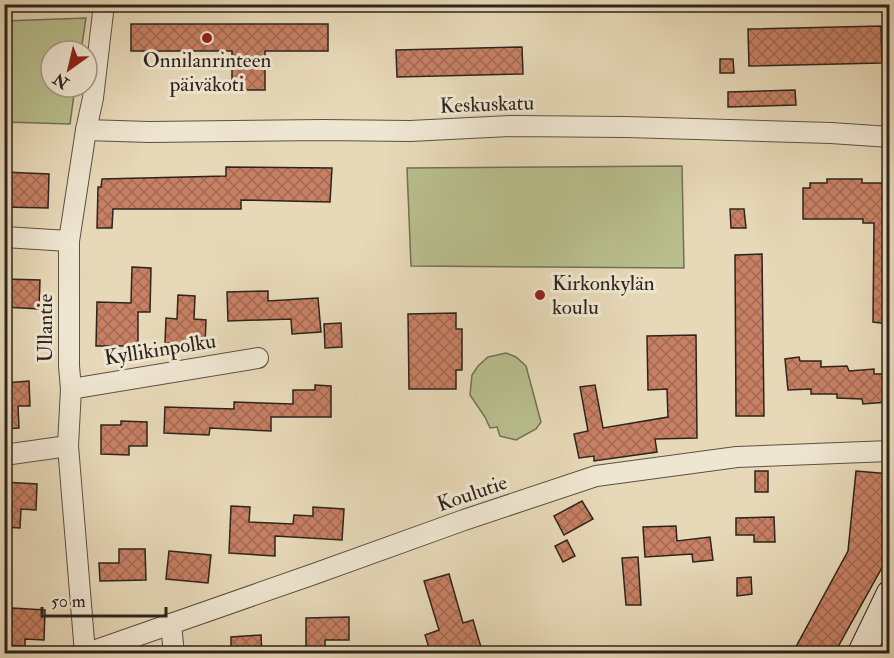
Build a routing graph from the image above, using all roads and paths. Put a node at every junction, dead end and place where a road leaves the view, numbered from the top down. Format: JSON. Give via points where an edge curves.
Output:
{"nodes":[{"id":1,"x":104,"y":4,"type":"edge"},
{"id":2,"x":86,"y":130,"type":"junction"},
{"id":3,"x":890,"y":137,"type":"edge"},
{"id":4,"x":4,"y":237,"type":"edge"},
{"id":5,"x":69,"y":241,"type":"junction"},
{"id":6,"x":258,"y":358,"type":"dead end"},
{"id":7,"x":71,"y":388,"type":"junction"},
{"id":8,"x":68,"y":446,"type":"junction"},
{"id":9,"x":890,"y":452,"type":"edge"},
{"id":10,"x":4,"y":455,"type":"edge"},
{"id":11,"x":888,"y":598,"type":"edge"},
{"id":12,"x":171,"y":624,"type":"junction"},
{"id":13,"x":85,"y":653,"type":"edge"},
{"id":14,"x":174,"y":654,"type":"edge"},
{"id":15,"x":861,"y":654,"type":"edge"}],
"edges":[{"from":1,"to":2,"type":"street","name":"Ullantie"},
{"from":2,"to":3,"type":"street","name":"Keskuskatu","via":[[410,131],[512,126]]},
{"from":2,"to":5,"type":"street","name":"Ullantie"},
{"from":4,"to":5,"type":"street"},
{"from":5,"to":7,"type":"street","name":"Ullantie"},
{"from":6,"to":7,"type":"street","name":"Kyllikinpolku"},
{"from":7,"to":8,"type":"street","name":"Ullantie"},
{"from":8,"to":10,"type":"street"},
{"from":8,"to":13,"type":"street","name":"Ullantie"},
{"from":9,"to":12,"type":"street","name":"Koulutie","via":[[737,457],[596,476]]},
{"from":11,"to":15,"type":"main road"},
{"from":12,"to":13,"type":"street","name":"Koulutie"},
{"from":12,"to":14,"type":"street"}]}
